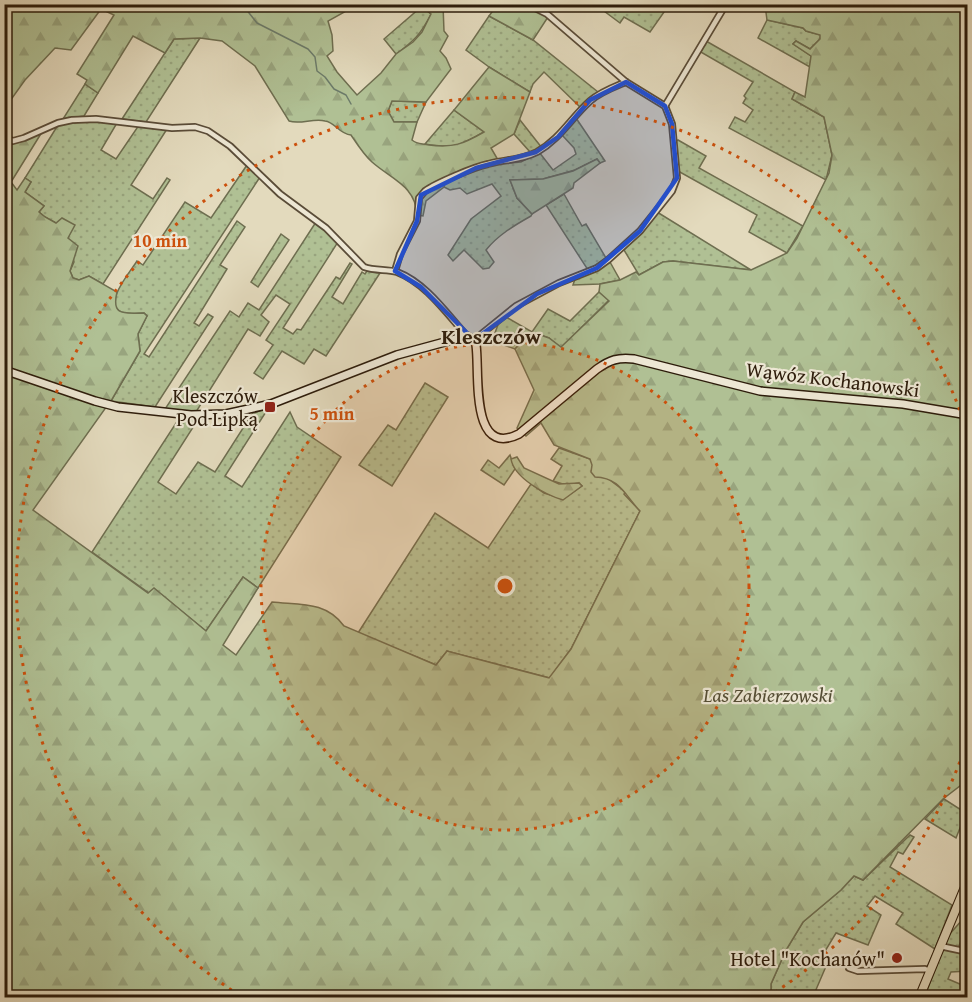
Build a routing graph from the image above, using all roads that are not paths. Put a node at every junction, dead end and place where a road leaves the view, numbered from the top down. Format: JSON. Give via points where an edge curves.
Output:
{"nodes":[{"id":1,"x":527,"y":4,"type":"edge"},
{"id":2,"x":726,"y":4,"type":"edge"},
{"id":3,"x":626,"y":82,"type":"junction"},
{"id":4,"x":665,"y":106,"type":"junction"},
{"id":5,"x":4,"y":138,"type":"edge"},
{"id":6,"x":395,"y":271,"type":"junction"},
{"id":7,"x":470,"y":338,"type":"junction"},
{"id":8,"x":4,"y":370,"type":"edge"},
{"id":9,"x":968,"y":415,"type":"edge"},
{"id":10,"x":968,"y":880,"type":"edge"},
{"id":11,"x":940,"y":946,"type":"junction"},
{"id":12,"x":968,"y":952,"type":"edge"},
{"id":13,"x":849,"y":968,"type":"dead end"},
{"id":14,"x":930,"y":971,"type":"junction"},
{"id":15,"x":920,"y":998,"type":"edge"}],
"edges":[{"from":1,"to":3,"type":"street","via":[[547,14]]},
{"from":2,"to":4,"type":"street"},
{"from":3,"to":4,"type":"street"},
{"from":3,"to":6,"type":"street","via":[[590,100],[558,137],[536,152],[514,161],[476,168],[425,191],[419,198],[417,221]]},
{"from":4,"to":7,"type":"street","via":[[672,124],[676,178],[672,191],[640,231],[597,268],[537,294]]},
{"from":5,"to":6,"type":"street","via":[[13,141],[58,123],[96,119],[208,131],[326,228],[364,267]]},
{"from":6,"to":7,"type":"street","via":[[421,287]]},
{"from":7,"to":8,"type":"street","via":[[397,355],[271,404],[226,414],[192,415],[118,407]]},
{"from":7,"to":9,"type":"street","name":"Wąwóz Kochanowski","via":[[477,349],[483,422],[497,437],[509,439],[609,360],[620,358],[760,391],[903,404]]},
{"from":10,"to":11,"type":"main road"},
{"from":11,"to":12,"type":"street"},
{"from":11,"to":14,"type":"main road"},
{"from":13,"to":14,"type":"street"},
{"from":14,"to":15,"type":"main road"}]}
